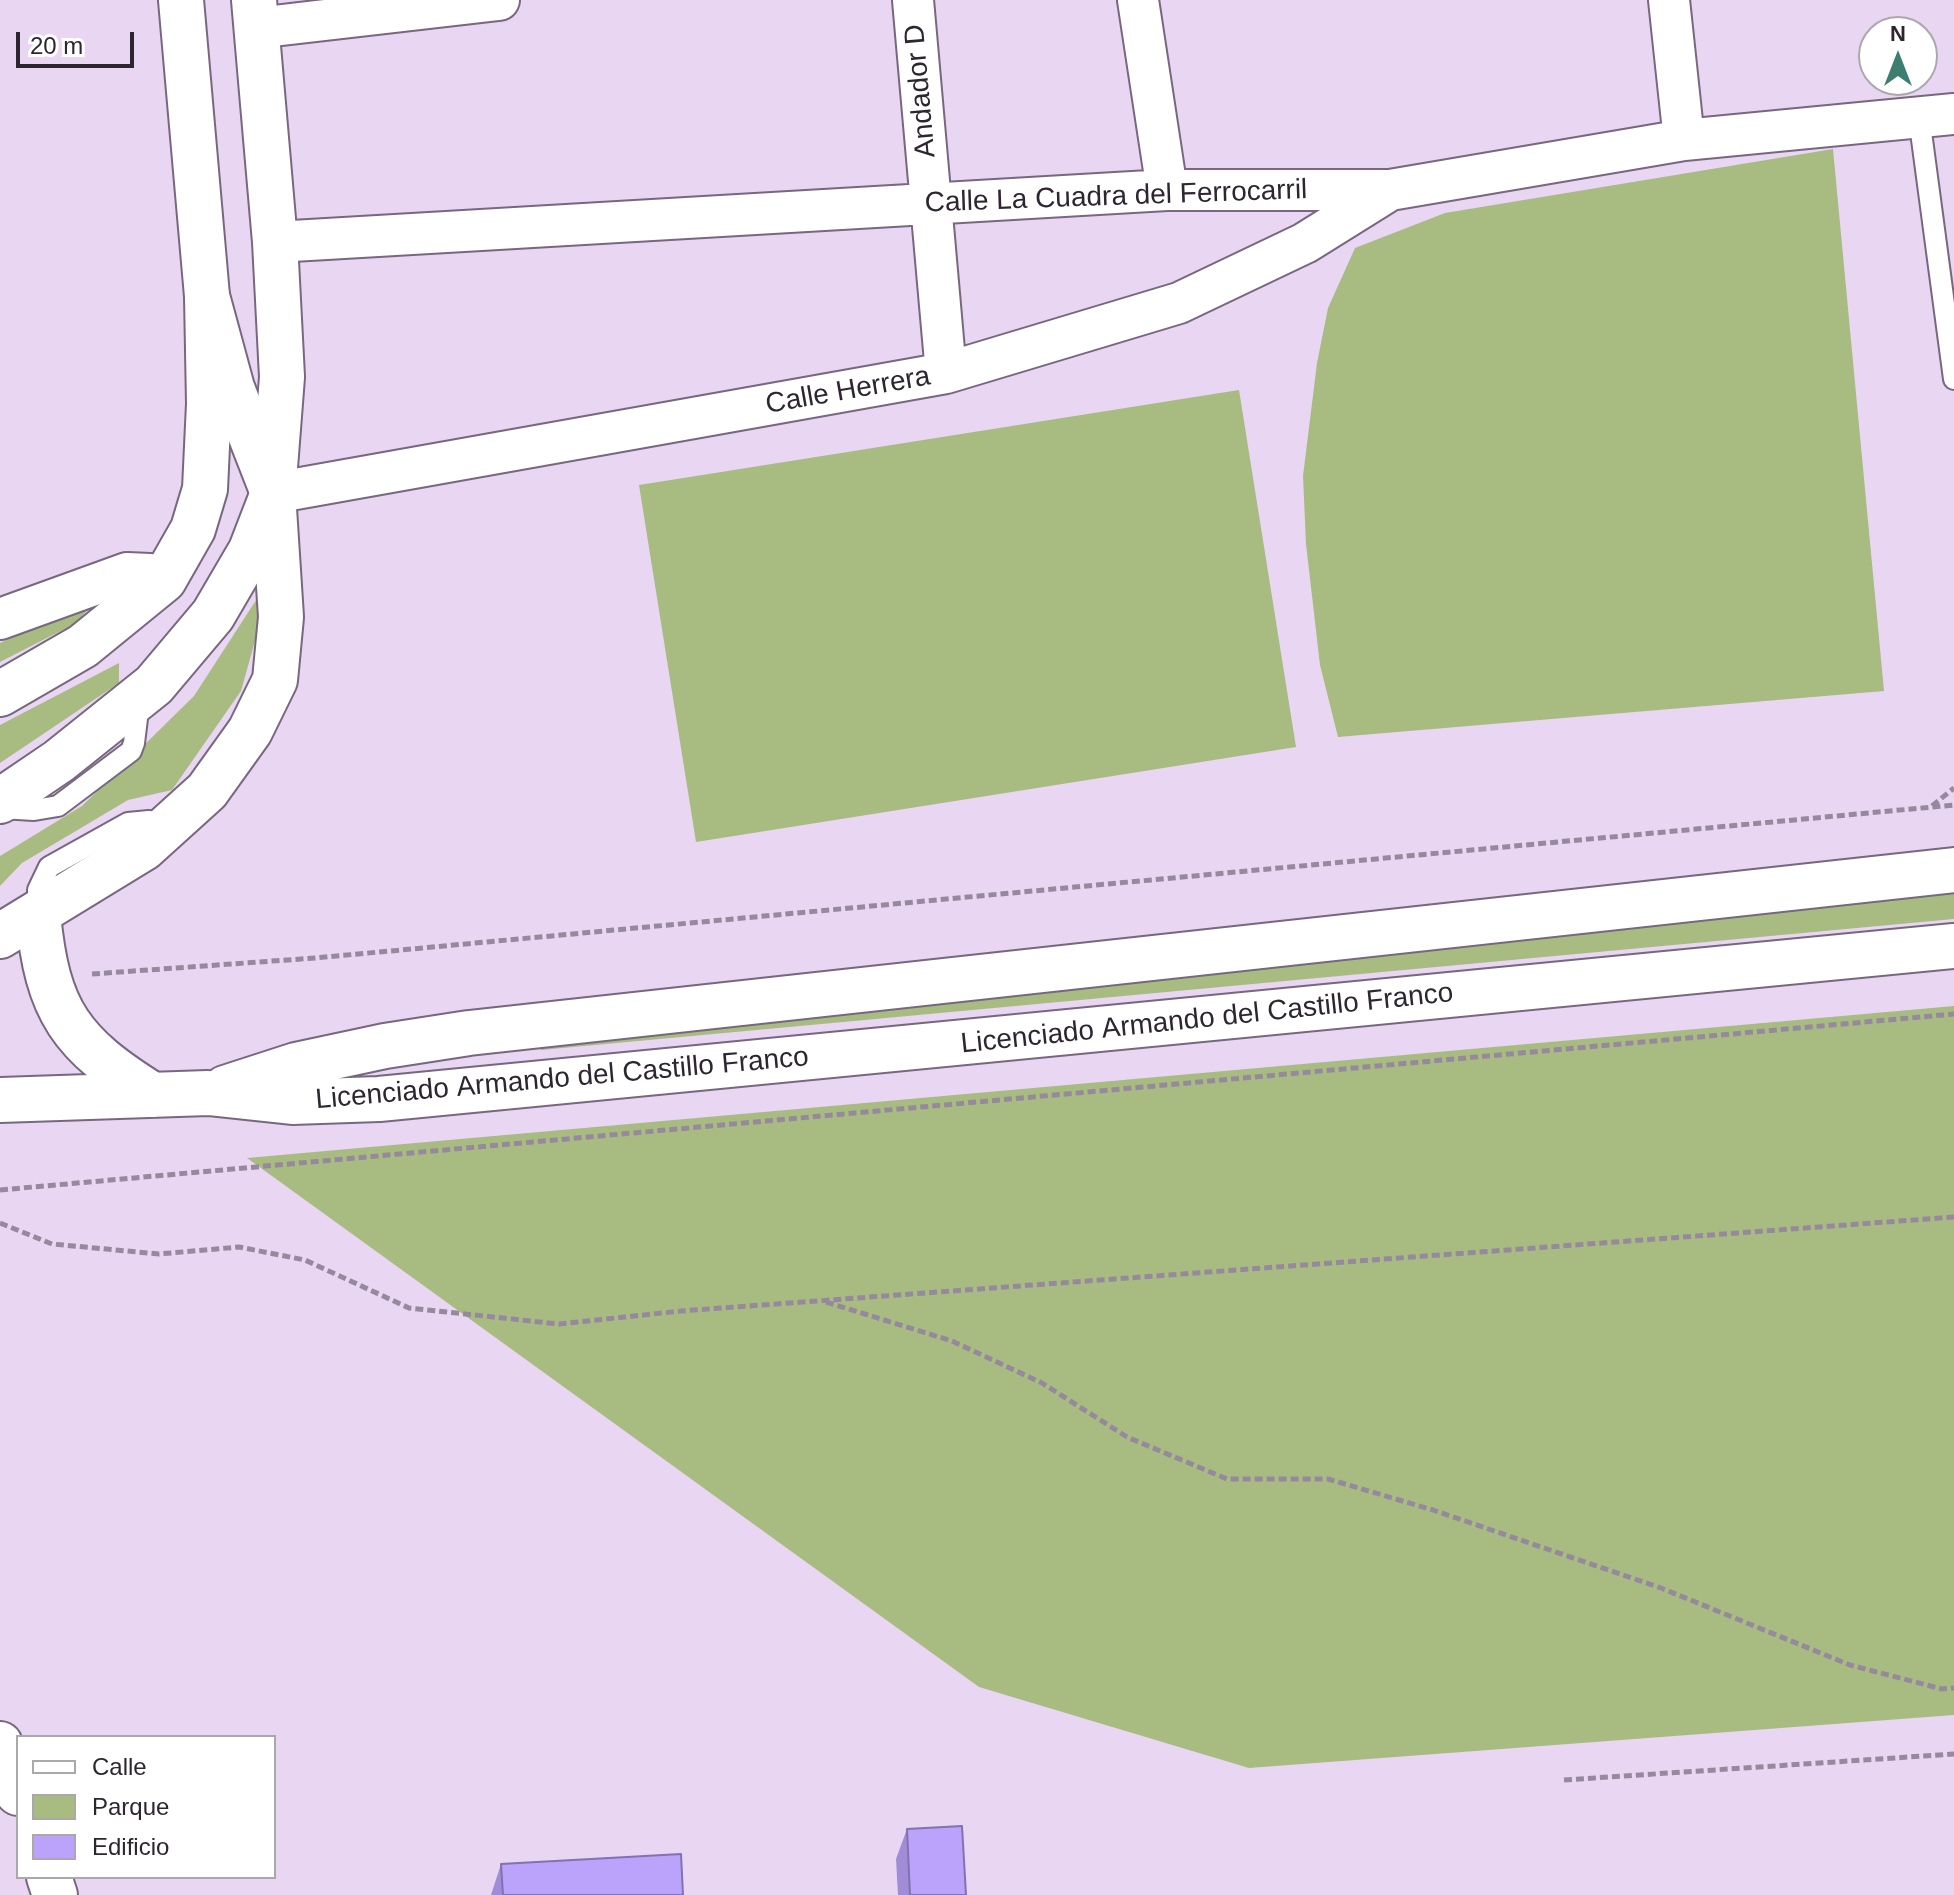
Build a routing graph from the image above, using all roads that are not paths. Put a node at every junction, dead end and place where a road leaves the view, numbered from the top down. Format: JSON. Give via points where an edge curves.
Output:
{"nodes":[{"id":1,"x":181,"y":0,"type":"edge"},
{"id":2,"x":499,"y":0,"type":"edge"},
{"id":3,"x":913,"y":0,"type":"edge"},
{"id":4,"x":1138,"y":0,"type":"edge"},
{"id":5,"x":1669,"y":0,"type":"edge"},
{"id":6,"x":255,"y":14,"type":"edge"},
{"id":7,"x":1936,"y":115,"type":"edge"},
{"id":8,"x":1684,"y":140,"type":"junction"},
{"id":9,"x":1167,"y":190,"type":"junction"},
{"id":10,"x":1390,"y":190,"type":"junction"},
{"id":11,"x":930,"y":202,"type":"junction"},
{"id":12,"x":275,"y":242,"type":"junction"},
{"id":13,"x":207,"y":296,"type":"junction"},
{"id":14,"x":946,"y":373,"type":"junction"},
{"id":15,"x":1954,"y":379,"type":"edge"},
{"id":16,"x":273,"y":493,"type":"junction"},
{"id":17,"x":164,"y":580,"type":"junction"},
{"id":18,"x":0,"y":619,"type":"edge"},
{"id":19,"x":0,"y":694,"type":"edge"},
{"id":20,"x":140,"y":696,"type":"junction"},
{"id":21,"x":0,"y":801,"type":"edge"},
{"id":22,"x":0,"y":808,"type":"edge"},
{"id":23,"x":1954,"y":870,"type":"edge"},
{"id":24,"x":38,"y":914,"type":"junction"},
{"id":25,"x":0,"y":936,"type":"edge"},
{"id":26,"x":1954,"y":946,"type":"edge"},
{"id":27,"x":208,"y":1093,"type":"junction"},
{"id":28,"x":153,"y":1095,"type":"junction"},
{"id":29,"x":0,"y":1100,"type":"edge"},
{"id":30,"x":0,"y":1744,"type":"edge"},
{"id":31,"x":16,"y":1788,"type":"edge"}],
"edges":[{"from":1,"to":13,"type":"main road"},
{"from":2,"to":6,"type":"street"},
{"from":3,"to":11,"type":"street","name":"Andador D"},
{"from":4,"to":9,"type":"street"},
{"from":5,"to":8,"type":"street"},
{"from":6,"to":12,"type":"main road"},
{"from":7,"to":8,"type":"street","name":"Calle La Cuadra del Ferrocarril"},
{"from":7,"to":15,"type":"lane"},
{"from":8,"to":10,"type":"street","name":"Calle La Cuadra del Ferrocarril"},
{"from":9,"to":10,"type":"street","name":"Calle La Cuadra del Ferrocarril"},
{"from":9,"to":11,"type":"street","name":"Calle La Cuadra del Ferrocarril"},
{"from":10,"to":14,"type":"street","name":"Calle Herrera","via":[[1305,243],[1179,303]]},
{"from":11,"to":12,"type":"street","name":"Calle La Cuadra del Ferrocarril"},
{"from":11,"to":14,"type":"street","name":"Andador D"},
{"from":12,"to":16,"type":"main road","via":[[282,377]]},
{"from":13,"to":16,"type":"main road","via":[[232,388]]},
{"from":13,"to":17,"type":"main road","via":[[205,489],[193,529]]},
{"from":14,"to":16,"type":"street","name":"Calle Herrera"},
{"from":16,"to":20,"type":"main road","via":[[251,550],[213,615]]},
{"from":16,"to":24,"type":"main road","via":[[281,617],[275,680],[250,731],[207,791],[165,830]]},
{"from":17,"to":18,"type":"street","via":[[127,573]]},
{"from":17,"to":19,"type":"main road","via":[[83,646]]},
{"from":20,"to":21,"type":"main road"},
{"from":20,"to":22,"type":"lane","via":[[131,751],[58,806]]},
{"from":23,"to":27,"type":"main road","name":"Licenciado Armando del Castillo Franco","via":[[469,1033],[296,1065]]},
{"from":24,"to":25,"type":"main road"},
{"from":24,"to":28,"type":"main road","via":[[47,977],[68,1022],[111,1069]]},
{"from":26,"to":27,"type":"main road","name":"Licenciado Armando del Castillo Franco","via":[[379,1099],[292,1102]]},
{"from":27,"to":28,"type":"main road"},
{"from":28,"to":29,"type":"main road"},
{"from":30,"to":31,"type":"main road"}]}
